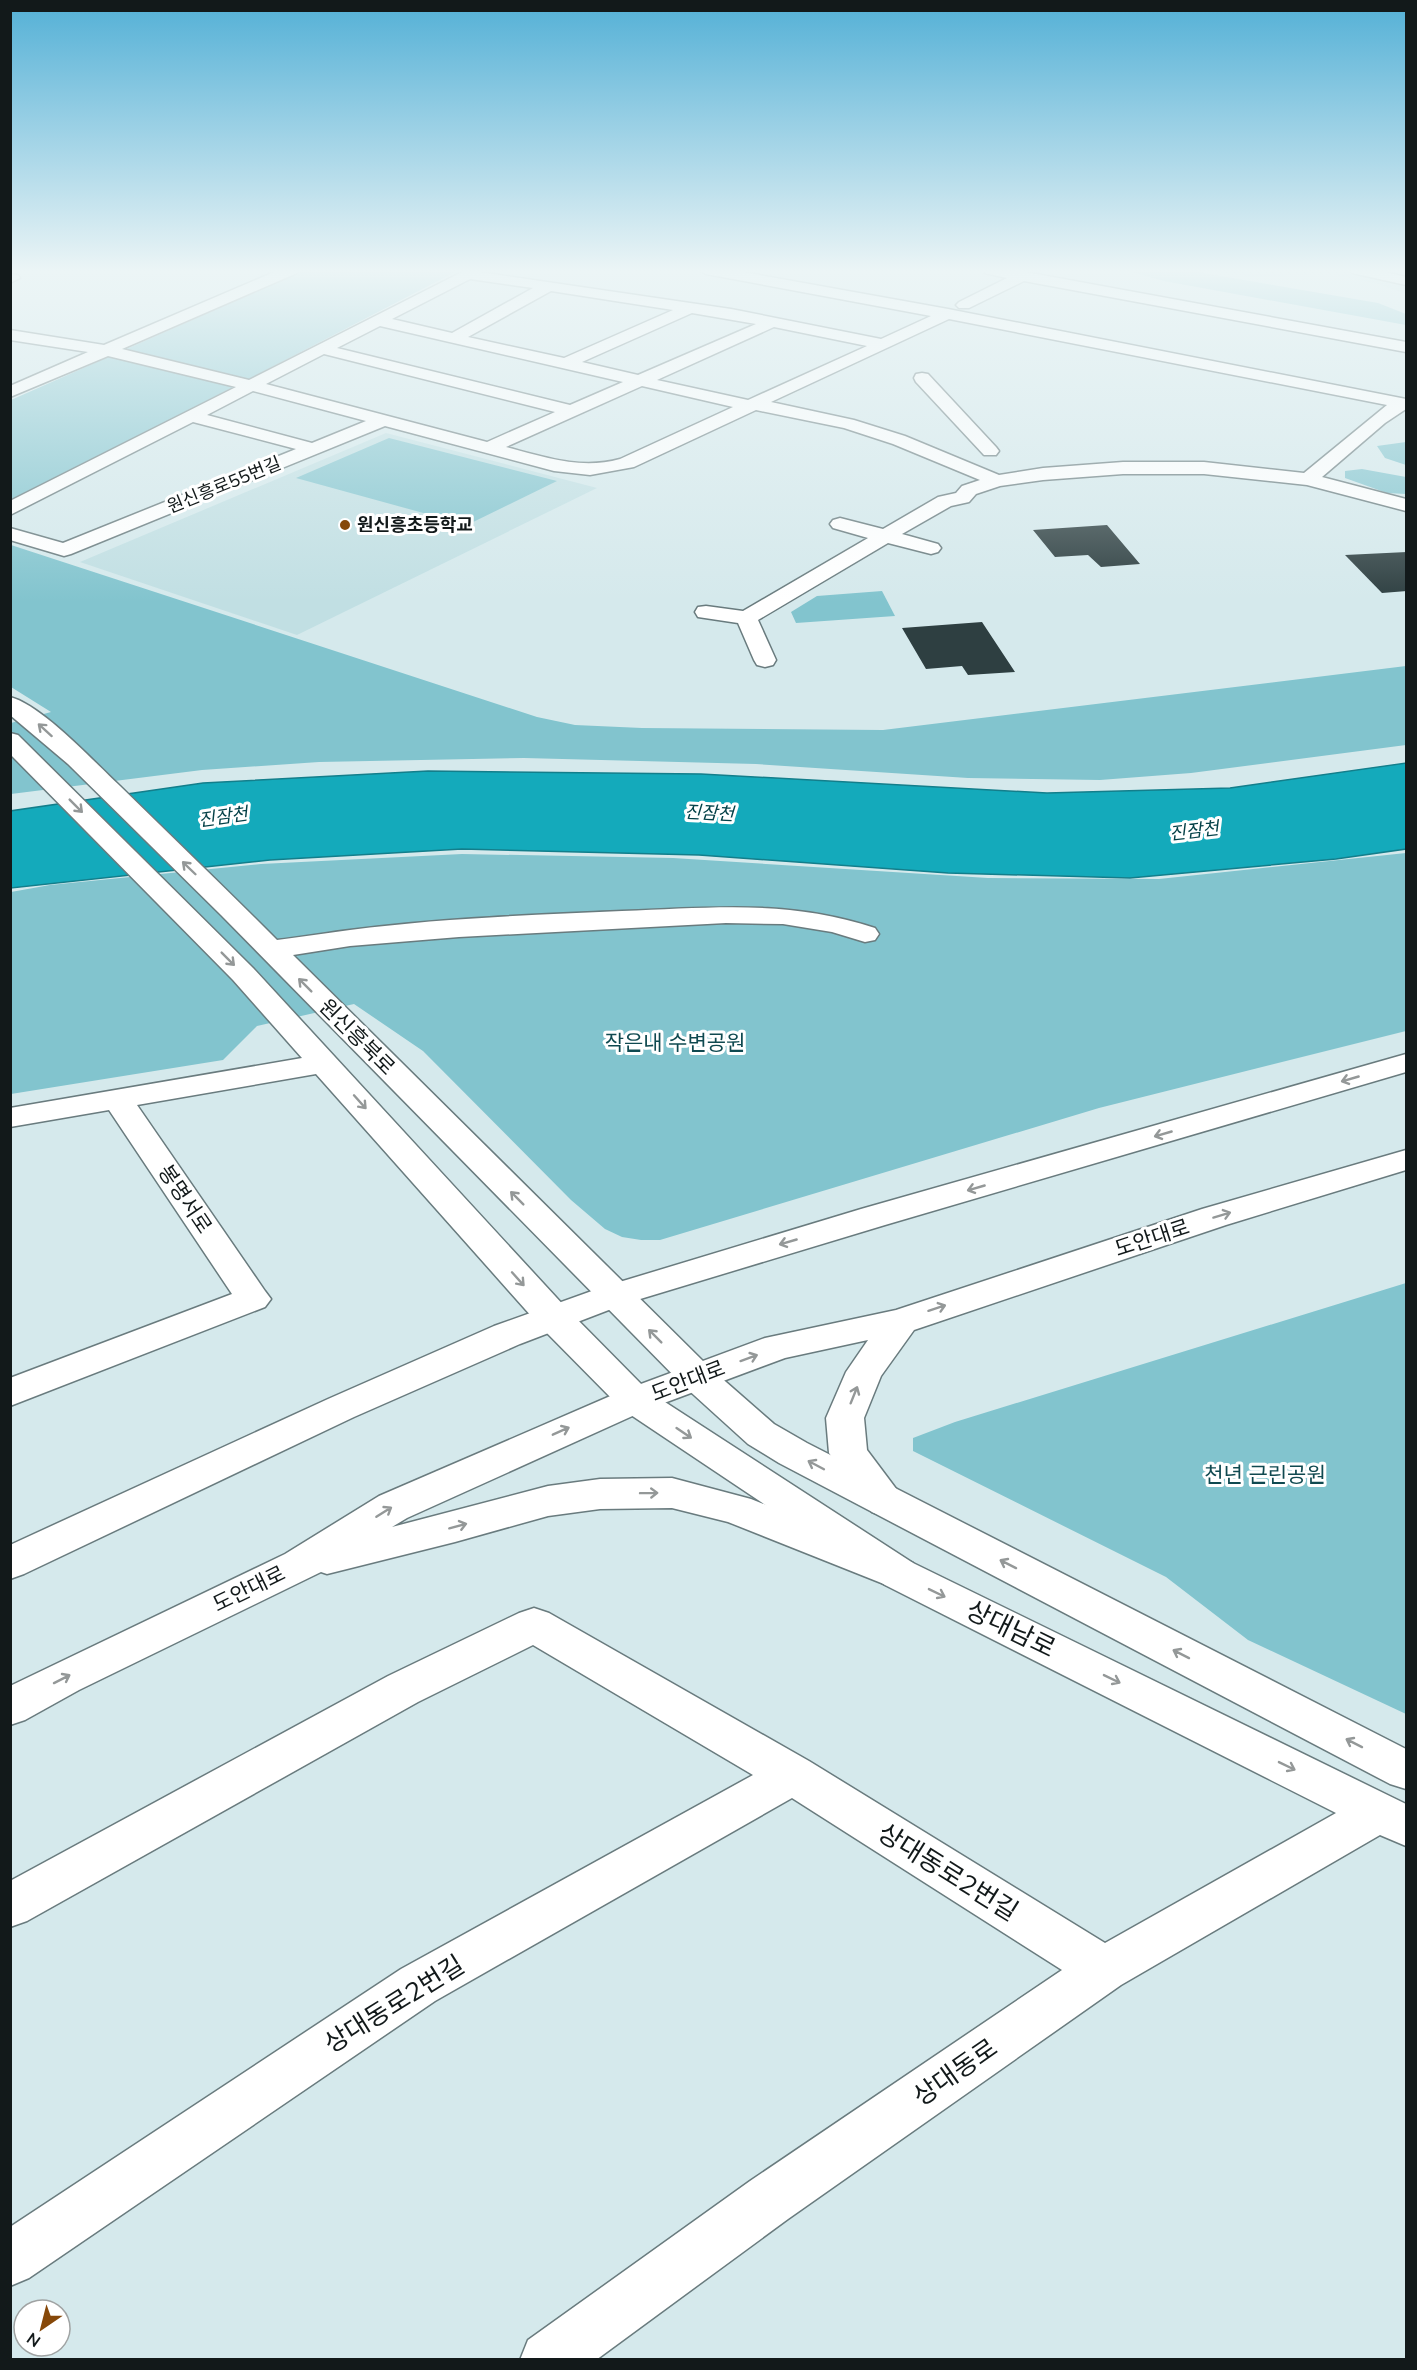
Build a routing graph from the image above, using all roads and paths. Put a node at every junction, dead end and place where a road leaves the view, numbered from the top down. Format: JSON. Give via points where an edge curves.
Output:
{"nodes":[{"id":1,"x":37,"y":381,"type":"edge"},
{"id":2,"x":232,"y":381,"type":"edge"},
{"id":3,"x":259,"y":381,"type":"edge"},
{"id":4,"x":450,"y":381,"type":"edge"},
{"id":5,"x":640,"y":381,"type":"joint"},
{"id":6,"x":804,"y":381,"type":"edge"},
{"id":7,"x":924,"y":381,"type":"edge"},
{"id":8,"x":1306,"y":381,"type":"edge"},
{"id":9,"x":1319,"y":381,"type":"edge"},
{"id":10,"x":250,"y":385,"type":"junction"},
{"id":11,"x":10,"y":392,"type":"edge"},
{"id":12,"x":1405,"y":399,"type":"edge"},
{"id":13,"x":752,"y":405,"type":"junction"},
{"id":14,"x":572,"y":411,"type":"junction"},
{"id":15,"x":192,"y":416,"type":"junction"},
{"id":16,"x":384,"y":420,"type":"junction"},
{"id":17,"x":965,"y":423,"type":"junction"},
{"id":18,"x":943,"y":424,"type":"dead end"},
{"id":19,"x":918,"y":431,"type":"dead end"},
{"id":20,"x":899,"y":440,"type":"junction"},
{"id":21,"x":488,"y":448,"type":"junction"},
{"id":22,"x":315,"y":449,"type":"junction"},
{"id":23,"x":990,"y":452,"type":"dead end"},
{"id":24,"x":1308,"y":479,"type":"junction"},
{"id":25,"x":996,"y":481,"type":"junction"},
{"id":26,"x":1407,"y":505,"type":"edge"},
{"id":27,"x":10,"y":509,"type":"edge"},
{"id":28,"x":840,"y":524,"type":"dead end"},
{"id":29,"x":10,"y":534,"type":"edge"},
{"id":30,"x":885,"y":536,"type":"junction"},
{"id":31,"x":931,"y":548,"type":"dead end"},
{"id":32,"x":706,"y":612,"type":"dead end"},
{"id":33,"x":746,"y":618,"type":"junction"},
{"id":34,"x":765,"y":660,"type":"dead end"},
{"id":35,"x":10,"y":704,"type":"edge"},
{"id":36,"x":10,"y":740,"type":"edge"},
{"id":37,"x":866,"y":934,"type":"dead end"},
{"id":38,"x":269,"y":949,"type":"junction"},
{"id":39,"x":324,"y":1063,"type":"junction"},
{"id":40,"x":1407,"y":1063,"type":"edge"},
{"id":41,"x":117,"y":1099,"type":"junction"},
{"id":42,"x":10,"y":1118,"type":"edge"},
{"id":43,"x":1407,"y":1160,"type":"edge"},
{"id":44,"x":615,"y":1295,"type":"junction"},
{"id":45,"x":554,"y":1318,"type":"junction"},
{"id":46,"x":901,"y":1321,"type":"junction"},
{"id":47,"x":697,"y":1377,"type":"junction"},
{"id":48,"x":13,"y":1388,"type":"edge"},
{"id":49,"x":635,"y":1400,"type":"junction"},
{"id":50,"x":886,"y":1502,"type":"junction"},
{"id":51,"x":10,"y":1563,"type":"edge"},
{"id":52,"x":299,"y":1564,"type":"junction"},
{"id":53,"x":899,"y":1574,"type":"junction"},
{"id":54,"x":10,"y":1707,"type":"edge"},
{"id":55,"x":1407,"y":1770,"type":"edge"},
{"id":56,"x":793,"y":1775,"type":"junction"},
{"id":57,"x":1393,"y":1819,"type":"edge"},
{"id":58,"x":10,"y":1906,"type":"edge"},
{"id":59,"x":1104,"y":1969,"type":"junction"},
{"id":60,"x":10,"y":2259,"type":"edge"},
{"id":61,"x":548,"y":2360,"type":"edge"}],
"edges":[{"from":1,"to":11,"type":"street"},
{"from":2,"to":10,"type":"street"},
{"from":3,"to":10,"type":"street"},
{"from":4,"to":14,"type":"street"},
{"from":5,"to":13,"type":"street"},
{"from":5,"to":14,"type":"street"},
{"from":6,"to":13,"type":"street"},
{"from":7,"to":17,"type":"street"},
{"from":8,"to":12,"type":"street"},
{"from":9,"to":12,"type":"street"},
{"from":10,"to":15,"type":"street"},
{"from":10,"to":16,"type":"street"},
{"from":12,"to":24,"type":"street"},
{"from":13,"to":20,"type":"street","via":[[848,424]]},
{"from":13,"to":21,"type":"street","via":[[612,467],[574,470]]},
{"from":14,"to":21,"type":"street"},
{"from":15,"to":22,"type":"street"},
{"from":15,"to":27,"type":"street"},
{"from":16,"to":21,"type":"street"},
{"from":16,"to":22,"type":"street","name":"원신흥로55번길"},
{"from":17,"to":18,"type":"street"},
{"from":17,"to":23,"type":"street"},
{"from":19,"to":20,"type":"street"},
{"from":20,"to":25,"type":"street"},
{"from":22,"to":29,"type":"street","name":"원신흥로55번길","via":[[64,550]]},
{"from":24,"to":25,"type":"street","via":[[1199,461]]},
{"from":24,"to":26,"type":"street"},
{"from":25,"to":30,"type":"street","via":[[969,490],[962,498],[945,501]]},
{"from":28,"to":30,"type":"street"},
{"from":30,"to":31,"type":"street"},
{"from":30,"to":33,"type":"street"},
{"from":32,"to":33,"type":"street"},
{"from":33,"to":34,"type":"street"},
{"from":38,"to":35,"type":"street","name":"원신흥북로","one_way":true,"via":[[77,759]]},
{"from":36,"to":39,"type":"street","name":"원신흥북로","one_way":true,"via":[[243,974]]},
{"from":37,"to":38,"type":"street","via":[[844,925],[795,917],[728,915],[523,924]]},
{"from":44,"to":38,"type":"street","name":"원신흥북로","one_way":true},
{"from":39,"to":41,"type":"street"},
{"from":39,"to":45,"type":"street","name":"원신흥북로","one_way":true},
{"from":40,"to":44,"type":"street","one_way":true},
{"from":41,"to":42,"type":"street"},
{"from":41,"to":48,"type":"street","name":"봉명서로","via":[[253,1299]]},
{"from":46,"to":43,"type":"street","name":"도안대로","one_way":true,"via":[[1214,1217]]},
{"from":44,"to":45,"type":"street"},
{"from":47,"to":44,"type":"street","name":"원신흥북로","one_way":true},
{"from":45,"to":49,"type":"street","name":"원신흥북로"},
{"from":45,"to":51,"type":"street","via":[[341,1408]]},
{"from":47,"to":46,"type":"street","name":"도안대로","one_way":true,"via":[[777,1347]]},
{"from":50,"to":46,"type":"street","one_way":true,"via":[[849,1453],[845,1418],[864,1372]]},
{"from":47,"to":49,"type":"street","name":"도안대로"},
{"from":50,"to":47,"type":"street","one_way":true,"via":[[761,1434]]},
{"from":52,"to":49,"type":"street","name":"도안대로","one_way":true,"via":[[393,1507]]},
{"from":49,"to":53,"type":"street","name":"상대남로","one_way":true},
{"from":55,"to":50,"type":"street","one_way":true},
{"from":52,"to":53,"type":"street","one_way":true,"via":[[548,1501],[600,1494],[672,1493],[737,1510]]},
{"from":54,"to":52,"type":"street","name":"도안대로","one_way":true},
{"from":53,"to":57,"type":"street","name":"상대남로","one_way":true},
{"from":56,"to":58,"type":"street","name":"상대동로2번길","via":[[534,1625],[403,1689]]},
{"from":56,"to":59,"type":"street","name":"상대동로2번길"},
{"from":56,"to":60,"type":"street","name":"상대동로2번길","via":[[418,1985]]},
{"from":57,"to":59,"type":"street","name":"상대동로"},
{"from":59,"to":61,"type":"street","name":"상대동로","via":[[769,2200]]}]}
